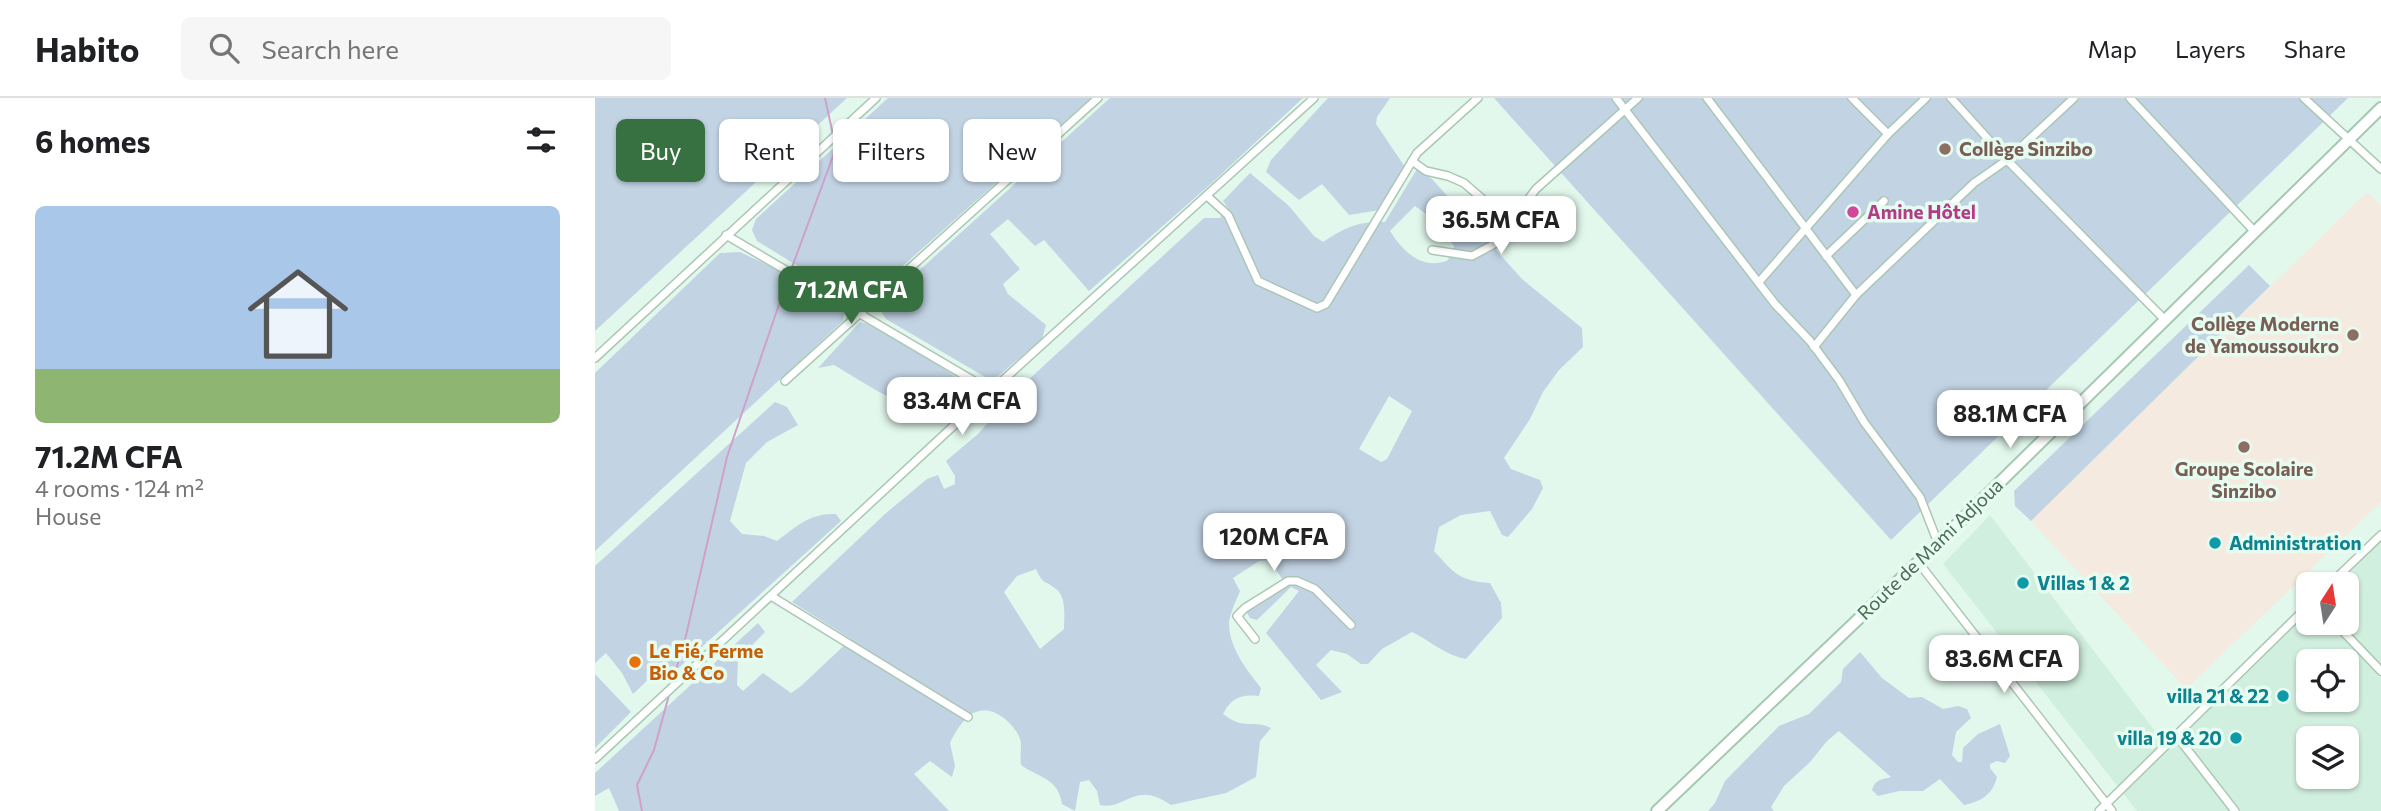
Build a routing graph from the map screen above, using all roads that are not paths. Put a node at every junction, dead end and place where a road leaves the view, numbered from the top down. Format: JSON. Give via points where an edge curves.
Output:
{"nodes":[{"id":1,"x":876,"y":98,"type":"edge"},
{"id":2,"x":1098,"y":98,"type":"edge"},
{"id":3,"x":1314,"y":98,"type":"edge"},
{"id":4,"x":1478,"y":98,"type":"edge"},
{"id":5,"x":1616,"y":98,"type":"edge"},
{"id":6,"x":1638,"y":98,"type":"edge"},
{"id":7,"x":1707,"y":98,"type":"edge"},
{"id":8,"x":1852,"y":98,"type":"edge"},
{"id":9,"x":1926,"y":98,"type":"edge"},
{"id":10,"x":1951,"y":98,"type":"edge"},
{"id":11,"x":2074,"y":98,"type":"edge"},
{"id":12,"x":2130,"y":98,"type":"edge"},
{"id":13,"x":2304,"y":98,"type":"edge"},
{"id":14,"x":2381,"y":108,"type":"edge"},
{"id":15,"x":1625,"y":109,"type":"junction"},
{"id":16,"x":1888,"y":134,"type":"junction"},
{"id":17,"x":2348,"y":140,"type":"junction"},
{"id":18,"x":2007,"y":160,"type":"junction"},
{"id":19,"x":1412,"y":161,"type":"junction"},
{"id":20,"x":2381,"y":169,"type":"edge"},
{"id":21,"x":1207,"y":196,"type":"junction"},
{"id":22,"x":1884,"y":201,"type":"dead end"},
{"id":23,"x":1510,"y":223,"type":"junction"},
{"id":24,"x":1805,"y":230,"type":"junction"},
{"id":25,"x":2255,"y":232,"type":"junction"},
{"id":26,"x":726,"y":235,"type":"junction"},
{"id":27,"x":1432,"y":250,"type":"dead end"},
{"id":28,"x":1826,"y":256,"type":"junction"},
{"id":29,"x":1759,"y":282,"type":"junction"},
{"id":30,"x":1856,"y":295,"type":"junction"},
{"id":31,"x":858,"y":314,"type":"junction"},
{"id":32,"x":2166,"y":321,"type":"junction"},
{"id":33,"x":1814,"y":347,"type":"junction"},
{"id":34,"x":595,"y":358,"type":"edge"},
{"id":35,"x":785,"y":381,"type":"dead end"},
{"id":36,"x":991,"y":391,"type":"junction"},
{"id":37,"x":2381,"y":535,"type":"edge"},
{"id":38,"x":1938,"y":542,"type":"junction"},
{"id":39,"x":1918,"y":562,"type":"junction"},
{"id":40,"x":2342,"y":572,"type":"edge"},
{"id":41,"x":771,"y":596,"type":"junction"},
{"id":42,"x":2296,"y":618,"type":"edge"},
{"id":43,"x":1352,"y":625,"type":"dead end"},
{"id":44,"x":2346,"y":635,"type":"edge"},
{"id":45,"x":1255,"y":639,"type":"dead end"},
{"id":46,"x":2381,"y":671,"type":"edge"},
{"id":47,"x":968,"y":717,"type":"dead end"},
{"id":48,"x":2176,"y":735,"type":"junction"},
{"id":49,"x":595,"y":759,"type":"edge"},
{"id":50,"x":2106,"y":804,"type":"junction"},
{"id":51,"x":1657,"y":811,"type":"edge"},
{"id":52,"x":2099,"y":811,"type":"edge"},
{"id":53,"x":2112,"y":811,"type":"edge"},
{"id":54,"x":2235,"y":811,"type":"edge"}],
"edges":[{"from":1,"to":26,"type":"street"},
{"from":2,"to":31,"type":"street"},
{"from":3,"to":21,"type":"street"},
{"from":4,"to":19,"type":"street"},
{"from":5,"to":15,"type":"street"},
{"from":6,"to":15,"type":"street"},
{"from":7,"to":24,"type":"street"},
{"from":8,"to":16,"type":"street"},
{"from":9,"to":16,"type":"street"},
{"from":10,"to":18,"type":"street"},
{"from":11,"to":18,"type":"street"},
{"from":12,"to":25,"type":"street"},
{"from":13,"to":17,"type":"street"},
{"from":14,"to":17,"type":"street","name":"Route de Mami Adjoua"},
{"from":15,"to":23,"type":"street","via":[[1536,189]]},
{"from":15,"to":29,"type":"street"},
{"from":16,"to":24,"type":"street"},
{"from":17,"to":20,"type":"street"},
{"from":17,"to":25,"type":"street","name":"Route de Mami Adjoua"},
{"from":18,"to":30,"type":"street","via":[[1974,183]]},
{"from":18,"to":32,"type":"street"},
{"from":19,"to":21,"type":"street","via":[[1326,304],[1317,308],[1258,281],[1228,215]]},
{"from":19,"to":23,"type":"street","via":[[1426,171],[1464,183]]},
{"from":21,"to":36,"type":"street"},
{"from":22,"to":28,"type":"street"},
{"from":23,"to":27,"type":"street","via":[[1496,243],[1472,256]]},
{"from":24,"to":28,"type":"street"},
{"from":24,"to":29,"type":"street"},
{"from":25,"to":32,"type":"street","name":"Route de Mami Adjoua"},
{"from":26,"to":31,"type":"street"},
{"from":26,"to":34,"type":"street"},
{"from":28,"to":30,"type":"street"},
{"from":29,"to":33,"type":"street"},
{"from":30,"to":33,"type":"street"},
{"from":31,"to":35,"type":"street"},
{"from":31,"to":36,"type":"street"},
{"from":32,"to":38,"type":"street","name":"Route de Mami Adjoua"},
{"from":33,"to":38,"type":"street","via":[[1920,498]]},
{"from":36,"to":41,"type":"street"},
{"from":37,"to":40,"type":"street"},
{"from":38,"to":39,"type":"street","name":"Route de Mami Adjoua"},
{"from":39,"to":50,"type":"street"},
{"from":39,"to":51,"type":"street","name":"Route de Mami Adjoua"},
{"from":41,"to":47,"type":"street"},
{"from":41,"to":49,"type":"street"},
{"from":42,"to":48,"type":"street"},
{"from":43,"to":45,"type":"street","via":[[1315,589],[1288,581],[1237,617]]},
{"from":44,"to":46,"type":"street"},
{"from":48,"to":50,"type":"street"},
{"from":48,"to":54,"type":"street"},
{"from":50,"to":52,"type":"street"},
{"from":50,"to":53,"type":"street"}]}
